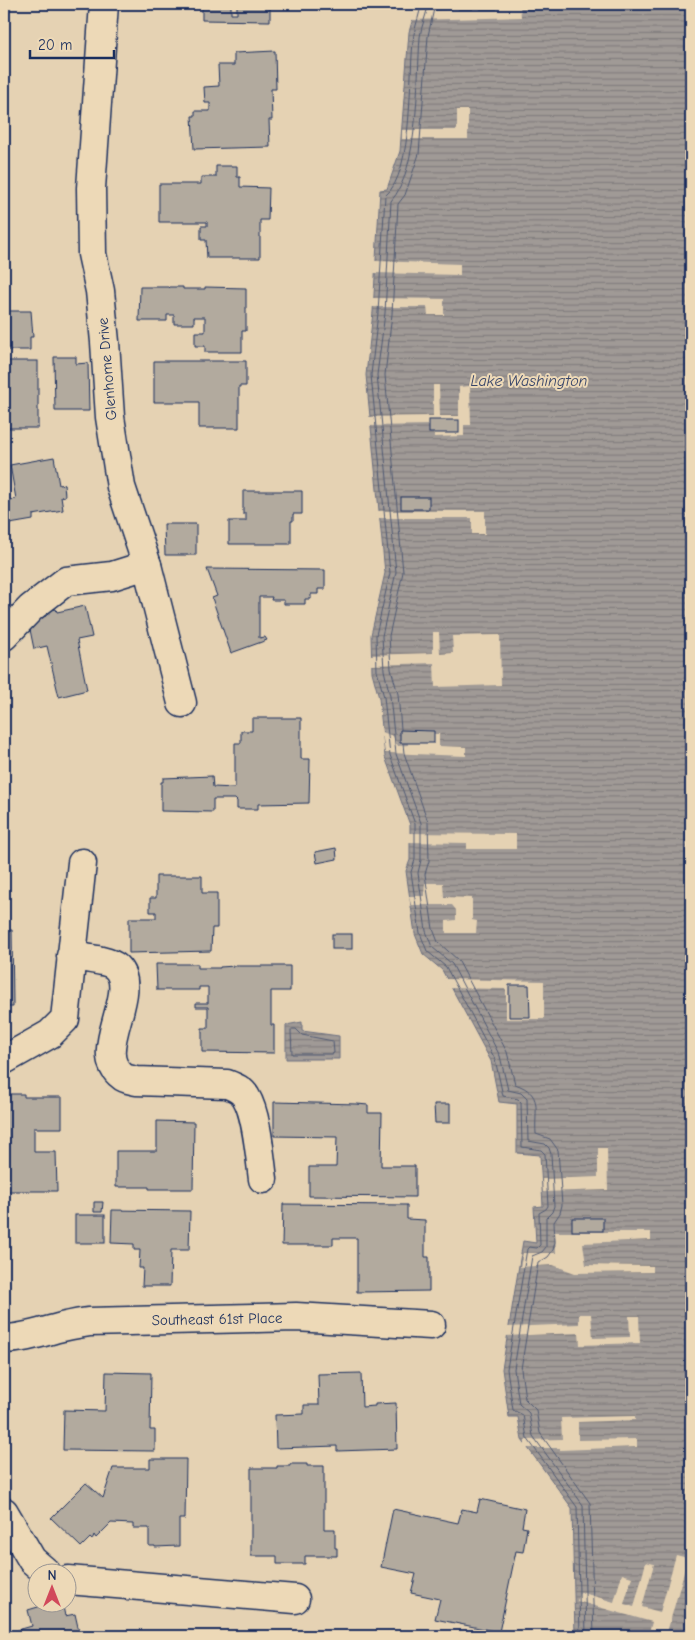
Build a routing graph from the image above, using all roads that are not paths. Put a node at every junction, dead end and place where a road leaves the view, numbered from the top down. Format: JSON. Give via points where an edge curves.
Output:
{"nodes":[{"id":1,"x":104,"y":4,"type":"edge"},
{"id":2,"x":147,"y":565,"type":"junction"},
{"id":3,"x":4,"y":636,"type":"edge"},
{"id":4,"x":182,"y":703,"type":"dead end"},
{"id":5,"x":82,"y":863,"type":"dead end"},
{"id":6,"x":71,"y":956,"type":"junction"},
{"id":7,"x":4,"y":1060,"type":"edge"},
{"id":8,"x":264,"y":1179,"type":"dead end"},
{"id":9,"x":431,"y":1326,"type":"dead end"},
{"id":10,"x":4,"y":1339,"type":"edge"},
{"id":11,"x":4,"y":1512,"type":"edge"},
{"id":12,"x":34,"y":1562,"type":"edge"},
{"id":13,"x":78,"y":1581,"type":"edge"},
{"id":14,"x":295,"y":1598,"type":"dead end"}],
"edges":[{"from":1,"to":2,"type":"street","name":"Glenhome Drive","via":[[91,188],[92,254],[100,291],[110,418],[122,487]]},
{"from":2,"to":3,"type":"street","via":[[112,576],[66,581],[31,608]]},
{"from":2,"to":4,"type":"street","name":"Glenhome Drive"},
{"from":5,"to":6,"type":"street"},
{"from":6,"to":7,"type":"street","via":[[65,1019],[50,1034]]},
{"from":6,"to":8,"type":"street","via":[[107,962],[116,966],[121,975],[122,1004],[110,1048],[113,1063],[122,1077],[136,1081],[227,1084],[238,1089],[246,1097],[252,1112]]},
{"from":9,"to":10,"type":"street","name":"Southeast 61st Place","via":[[296,1317],[89,1322]]},
{"from":11,"to":12,"type":"street"},
{"from":13,"to":14,"type":"street"}]}
